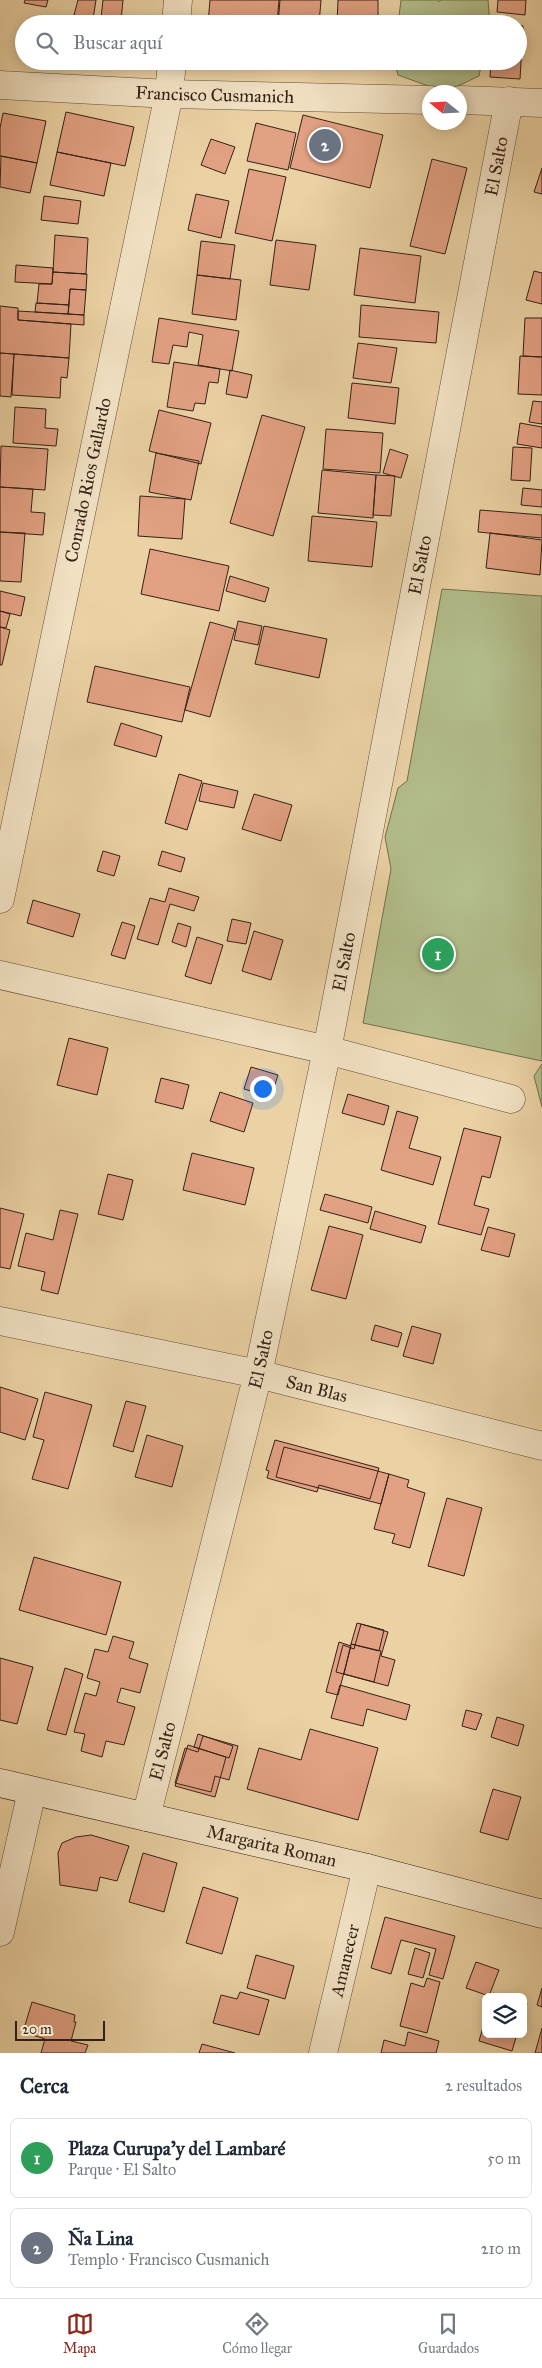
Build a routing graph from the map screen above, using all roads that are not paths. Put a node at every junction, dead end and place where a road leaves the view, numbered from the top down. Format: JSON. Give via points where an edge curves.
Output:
{"nodes":[{"id":1,"x":178,"y":0,"type":"edge"},
{"id":2,"x":177,"y":15,"type":"edge"},
{"id":3,"x":171,"y":70,"type":"edge"},
{"id":4,"x":0,"y":85,"type":"edge"},
{"id":5,"x":169,"y":94,"type":"junction"},
{"id":6,"x":422,"y":100,"type":"edge"},
{"id":7,"x":467,"y":100,"type":"edge"},
{"id":8,"x":509,"y":101,"type":"junction"},
{"id":9,"x":542,"y":103,"type":"edge"},
{"id":10,"x":0,"y":899,"type":"edge"},
{"id":11,"x":0,"y":975,"type":"edge"},
{"id":12,"x":327,"y":1050,"type":"junction"},
{"id":13,"x":511,"y":1099,"type":"dead end"},
{"id":14,"x":0,"y":1321,"type":"edge"},
{"id":15,"x":258,"y":1374,"type":"junction"},
{"id":16,"x":542,"y":1446,"type":"edge"},
{"id":17,"x":0,"y":1784,"type":"edge"},
{"id":18,"x":32,"y":1791,"type":"junction"},
{"id":19,"x":146,"y":1818,"type":"junction"},
{"id":20,"x":368,"y":1868,"type":"junction"},
{"id":21,"x":542,"y":1914,"type":"edge"},
{"id":22,"x":0,"y":1932,"type":"edge"},
{"id":23,"x":323,"y":2053,"type":"edge"}],
"edges":[{"from":1,"to":2,"type":"street"},
{"from":3,"to":5,"type":"street","name":"Conrado Rios Gallardo"},
{"from":4,"to":5,"type":"street","name":"Francisco Cusmanich"},
{"from":5,"to":6,"type":"street","name":"Francisco Cusmanich"},
{"from":5,"to":10,"type":"street","name":"Conrado Rios Gallardo"},
{"from":7,"to":8,"type":"street"},
{"from":8,"to":9,"type":"street"},
{"from":8,"to":12,"type":"street","name":"El Salto"},
{"from":11,"to":12,"type":"street"},
{"from":12,"to":13,"type":"street"},
{"from":12,"to":15,"type":"street","name":"El Salto"},
{"from":14,"to":15,"type":"street","name":"San Blas"},
{"from":15,"to":16,"type":"street","name":"San Blas"},
{"from":15,"to":19,"type":"street","name":"El Salto"},
{"from":17,"to":18,"type":"street","name":"Margarita Roman"},
{"from":18,"to":19,"type":"street","name":"Margarita Roman"},
{"from":18,"to":22,"type":"street"},
{"from":19,"to":20,"type":"street","name":"Margarita Roman"},
{"from":20,"to":21,"type":"street","name":"Margarita Roman"},
{"from":20,"to":23,"type":"street","name":"Amanecer"}]}
